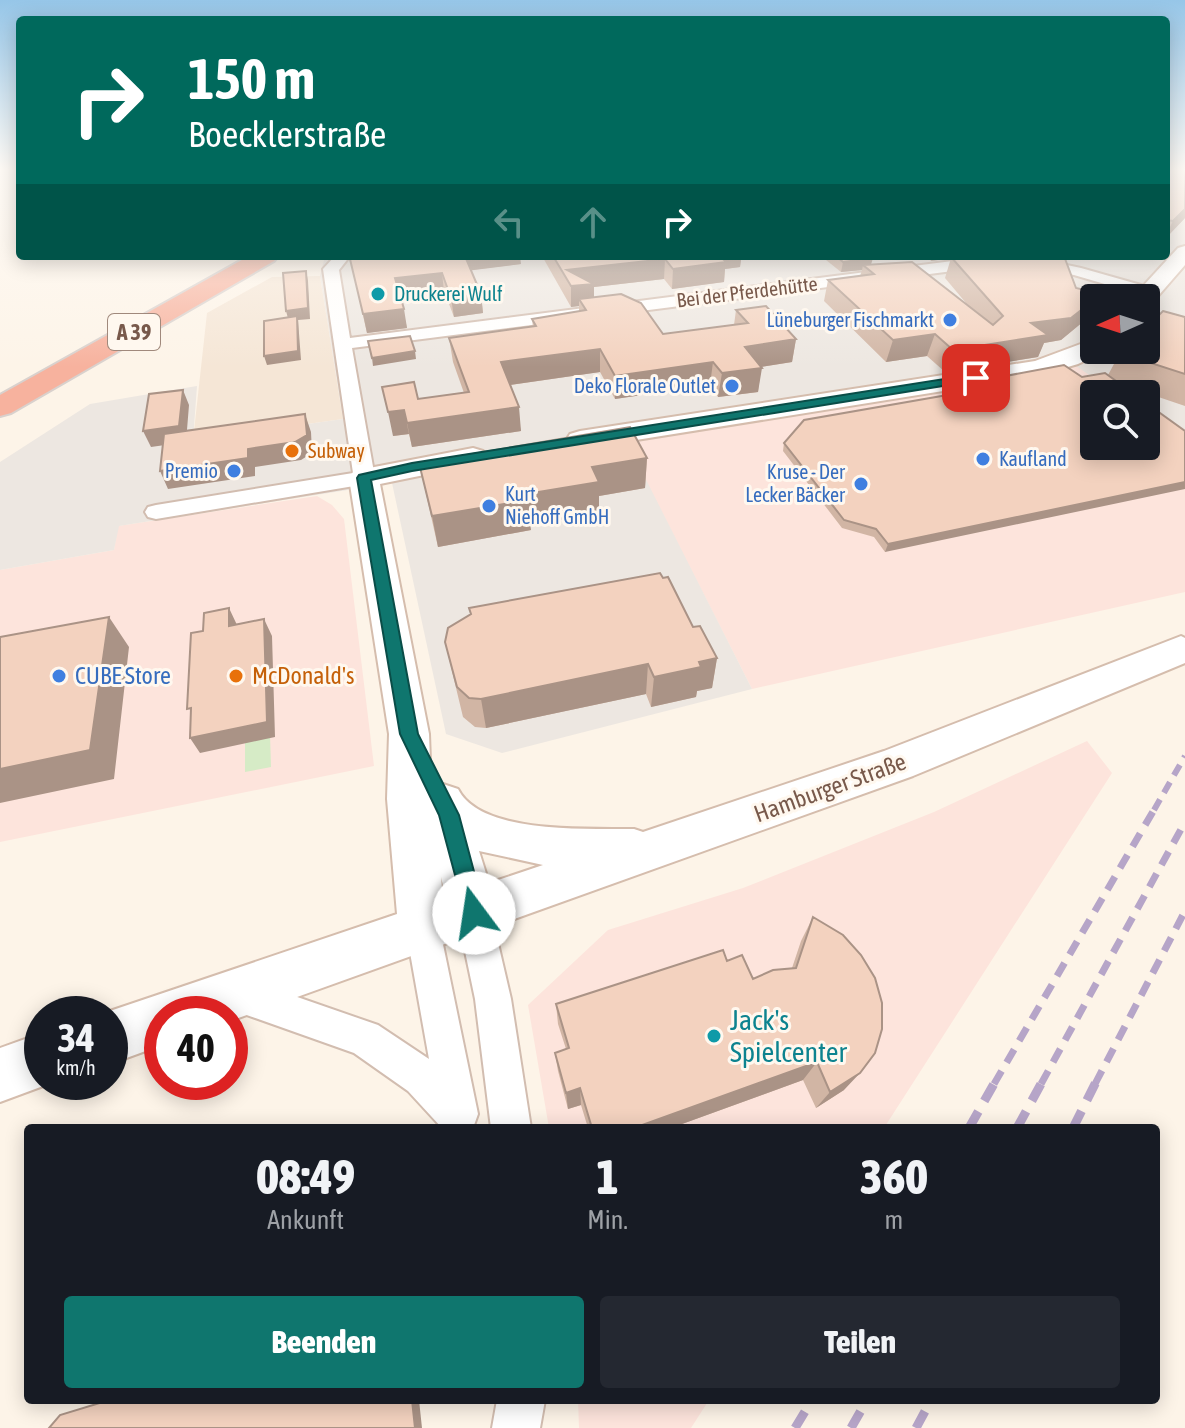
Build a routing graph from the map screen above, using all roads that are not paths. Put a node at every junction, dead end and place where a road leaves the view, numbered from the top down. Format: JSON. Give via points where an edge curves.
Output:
{"nodes":[{"id":1,"x":1185,"y":252,"type":"edge"},
{"id":2,"x":233,"y":260,"type":"edge"},
{"id":3,"x":259,"y":260,"type":"edge"},
{"id":4,"x":339,"y":260,"type":"edge"},
{"id":5,"x":1114,"y":284,"type":"edge"},
{"id":6,"x":1157,"y":284,"type":"edge"},
{"id":7,"x":342,"y":344,"type":"junction"},
{"id":8,"x":1080,"y":354,"type":"edge"},
{"id":9,"x":0,"y":388,"type":"edge"},
{"id":10,"x":0,"y":407,"type":"edge"},
{"id":11,"x":553,"y":444,"type":"edge"},
{"id":12,"x":506,"y":452,"type":"edge"},
{"id":13,"x":364,"y":478,"type":"junction"},
{"id":14,"x":156,"y":512,"type":"dead end"},
{"id":15,"x":1181,"y":650,"type":"dead end"},
{"id":16,"x":409,"y":734,"type":"junction"},
{"id":17,"x":449,"y":815,"type":"junction"},
{"id":18,"x":654,"y":850,"type":"junction"},
{"id":19,"x":474,"y":913,"type":"junction"},
{"id":20,"x":423,"y":930,"type":"junction"},
{"id":21,"x":237,"y":993,"type":"junction"},
{"id":22,"x":228,"y":996,"type":"edge"},
{"id":23,"x":24,"y":1066,"type":"edge"},
{"id":24,"x":0,"y":1075,"type":"edge"},
{"id":25,"x":459,"y":1122,"type":"edge"},
{"id":26,"x":510,"y":1124,"type":"edge"},
{"id":27,"x":512,"y":1404,"type":"edge"},
{"id":28,"x":520,"y":1404,"type":"edge"},
{"id":29,"x":516,"y":1428,"type":"edge"}],
"edges":[{"from":1,"to":6,"type":"street"},
{"from":2,"to":9,"type":"highway","number":"A 39"},
{"from":3,"to":10,"type":"highway","number":"A 39"},
{"from":4,"to":7,"type":"street","via":[[331,269]]},
{"from":5,"to":7,"type":"street","name":"Bei der Pferdehütte","via":[[1076,271],[1013,262]]},
{"from":7,"to":13,"type":"street"},
{"from":8,"to":11,"type":"street","via":[[1037,368]]},
{"from":12,"to":13,"type":"street"},
{"from":13,"to":14,"type":"street"},
{"from":13,"to":16,"type":"street"},
{"from":15,"to":18,"type":"street","name":"Hamburger Straße","via":[[898,764]]},
{"from":16,"to":17,"type":"street"},
{"from":16,"to":20,"type":"street","via":[[409,799]]},
{"from":17,"to":18,"type":"street","via":[[480,832],[528,845]]},
{"from":17,"to":19,"type":"street"},
{"from":18,"to":19,"type":"street","name":"Hamburger Straße"},
{"from":19,"to":20,"type":"street","name":"Hamburger Straße"},
{"from":19,"to":26,"type":"street","via":[[493,999]]},
{"from":20,"to":21,"type":"street","name":"Hamburger Straße"},
{"from":20,"to":25,"type":"street"},
{"from":21,"to":22,"type":"street","name":"Hamburger Straße"},
{"from":21,"to":25,"type":"street","via":[[365,1038],[422,1077]]},
{"from":23,"to":24,"type":"street"},
{"from":27,"to":29,"type":"street"},
{"from":28,"to":29,"type":"street"}]}
